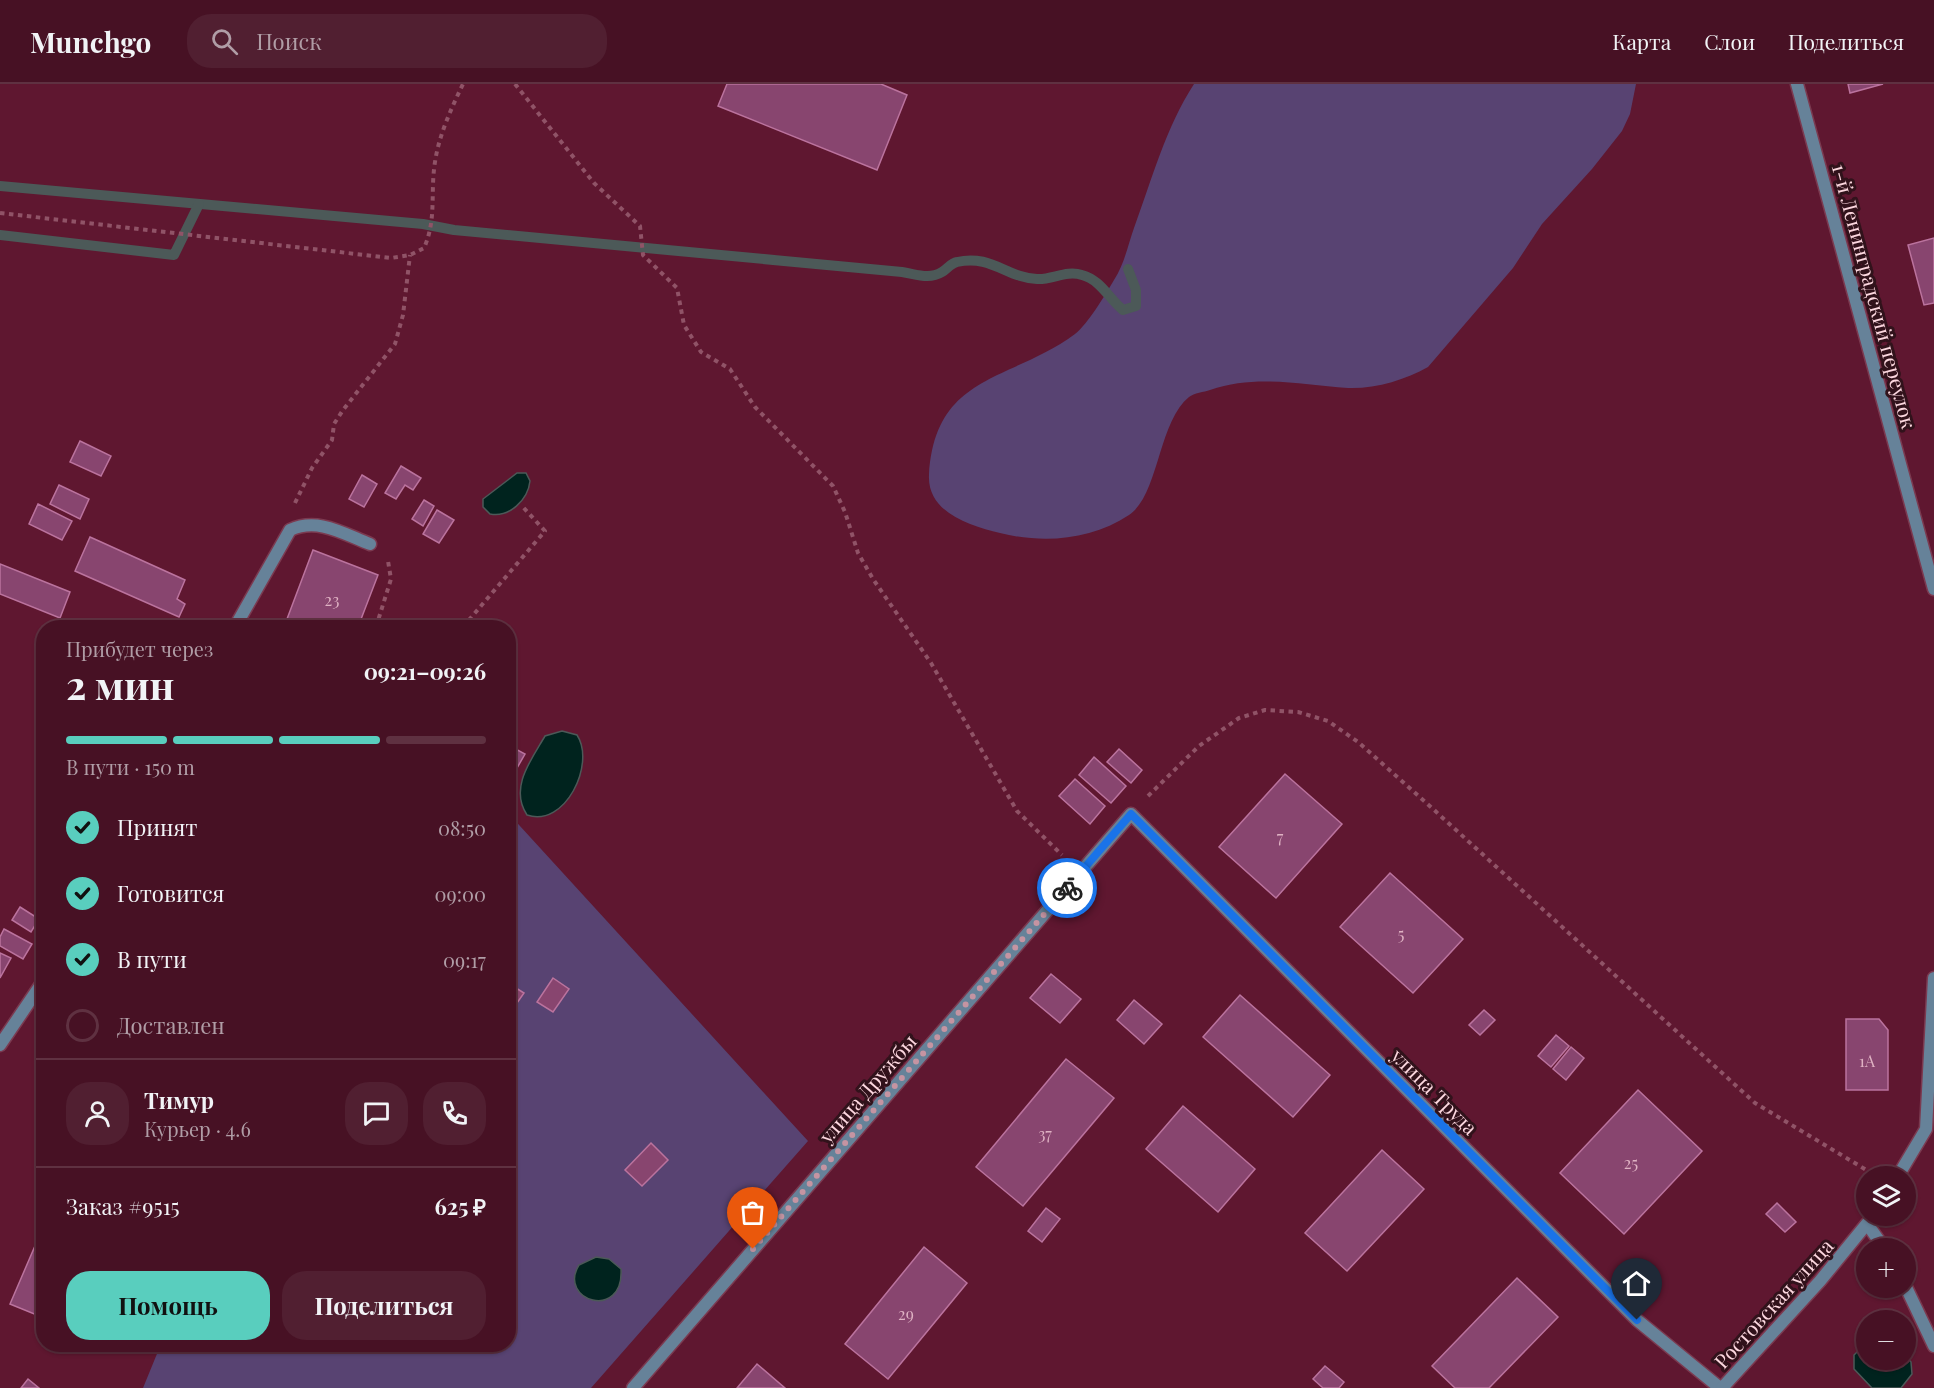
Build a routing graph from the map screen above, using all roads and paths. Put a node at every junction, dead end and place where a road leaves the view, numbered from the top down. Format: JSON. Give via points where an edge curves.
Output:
{"nodes":[{"id":1,"x":463,"y":84,"type":"edge"},
{"id":2,"x":515,"y":84,"type":"edge"},
{"id":3,"x":1797,"y":84,"type":"edge"},
{"id":4,"x":0,"y":213,"type":"edge"},
{"id":5,"x":410,"y":255,"type":"junction"},
{"id":6,"x":522,"y":506,"type":"dead end"},
{"id":7,"x":290,"y":530,"type":"junction"},
{"id":8,"x":370,"y":544,"type":"joint"},
{"id":9,"x":1934,"y":589,"type":"edge"},
{"id":10,"x":239,"y":620,"type":"edge"},
{"id":11,"x":378,"y":620,"type":"edge"},
{"id":12,"x":469,"y":620,"type":"edge"},
{"id":13,"x":1131,"y":814,"type":"junction"},
{"id":14,"x":1080,"y":873,"type":"junction"},
{"id":15,"x":1934,"y":978,"type":"edge"},
{"id":16,"x":36,"y":992,"type":"edge"},
{"id":17,"x":0,"y":1045,"type":"edge"},
{"id":18,"x":1930,"y":1130,"type":"edge"},
{"id":19,"x":1859,"y":1166,"type":"edge"},
{"id":20,"x":1905,"y":1166,"type":"edge"},
{"id":21,"x":1866,"y":1226,"type":"edge"},
{"id":22,"x":1911,"y":1298,"type":"edge"},
{"id":23,"x":1934,"y":1346,"type":"edge"},
{"id":24,"x":633,"y":1388,"type":"edge"},
{"id":25,"x":1721,"y":1388,"type":"edge"}],
"edges":[{"from":1,"to":5,"type":"path","via":[[442,131],[435,163],[431,232],[424,248]]},
{"from":2,"to":14,"type":"path","via":[[594,183],[640,226],[643,255],[677,288],[684,325],[701,352],[730,369],[755,407],[832,486],[858,553],[931,663],[1017,811]]},
{"from":3,"to":9,"type":"street","name":"1-й Ленинградский переулок"},
{"from":4,"to":5,"type":"path","via":[[391,258]]},
{"from":5,"to":7,"type":"path","via":[[404,315],[395,344],[334,424],[332,440],[294,504]]},
{"from":6,"to":12,"type":"path","via":[[545,531]]},
{"from":7,"to":8,"type":"street","via":[[303,524],[320,525]]},
{"from":7,"to":10,"type":"street"},
{"from":8,"to":11,"type":"path","via":[[388,561],[391,579]]},
{"from":13,"to":14,"type":"street","name":"улица Дружбы"},
{"from":13,"to":19,"type":"path","via":[[1199,746],[1239,718],[1265,710],[1298,712],[1328,721],[1358,742],[1433,809],[1755,1103]]},
{"from":13,"to":25,"type":"street","name":"улица Труда","via":[[1637,1320]]},
{"from":14,"to":24,"type":"street","name":"улица Дружбы"},
{"from":15,"to":18,"type":"street"},
{"from":16,"to":17,"type":"street"},
{"from":18,"to":20,"type":"street"},
{"from":21,"to":25,"type":"street","name":"Ростовская улица"},
{"from":22,"to":23,"type":"street"}]}
